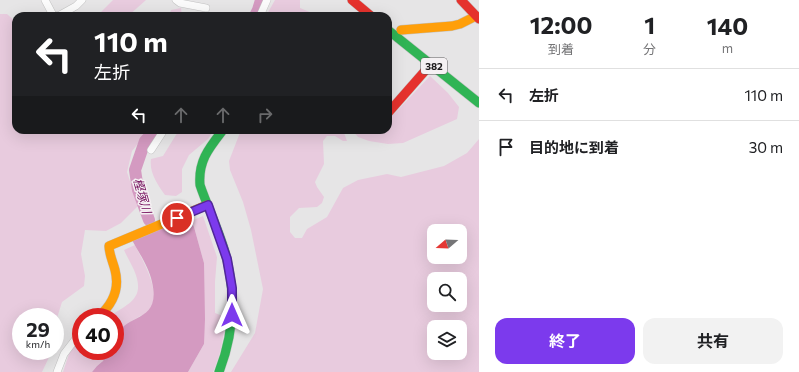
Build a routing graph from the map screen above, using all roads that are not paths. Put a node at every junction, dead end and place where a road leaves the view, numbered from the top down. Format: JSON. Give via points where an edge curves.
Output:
{"nodes":[{"id":1,"x":45,"y":0,"type":"edge"},
{"id":2,"x":82,"y":0,"type":"edge"},
{"id":3,"x":176,"y":0,"type":"edge"},
{"id":4,"x":267,"y":0,"type":"edge"},
{"id":5,"x":352,"y":0,"type":"edge"},
{"id":6,"x":461,"y":0,"type":"edge"},
{"id":7,"x":206,"y":8,"type":"dead end"},
{"id":8,"x":51,"y":12,"type":"edge"},
{"id":9,"x":65,"y":12,"type":"edge"},
{"id":10,"x":262,"y":12,"type":"edge"},
{"id":11,"x":366,"y":12,"type":"edge"},
{"id":12,"x":477,"y":17,"type":"edge"},
{"id":13,"x":401,"y":30,"type":"dead end"},
{"id":14,"x":392,"y":33,"type":"edge"},
{"id":15,"x":431,"y":64,"type":"junction"},
{"id":16,"x":479,"y":103,"type":"edge"},
{"id":17,"x":392,"y":105,"type":"edge"},
{"id":18,"x":161,"y":134,"type":"edge"},
{"id":19,"x":220,"y":134,"type":"edge"},
{"id":20,"x":151,"y":150,"type":"dead end"},
{"id":21,"x":208,"y":205,"type":"junction"},
{"id":22,"x":108,"y":308,"type":"edge"},
{"id":23,"x":72,"y":344,"type":"edge"},
{"id":24,"x":57,"y":372,"type":"edge"},
{"id":25,"x":219,"y":372,"type":"edge"}],
"edges":[{"from":1,"to":8,"type":"street"},
{"from":2,"to":9,"type":"street"},
{"from":3,"to":7,"type":"street"},
{"from":4,"to":10,"type":"street"},
{"from":5,"to":11,"type":"main road"},
{"from":6,"to":12,"type":"main road"},
{"from":12,"to":13,"type":"main road","via":[[452,26]]},
{"from":14,"to":15,"type":"main road","number":"382"},
{"from":15,"to":16,"type":"main road","number":"382"},
{"from":15,"to":17,"type":"main road"},
{"from":18,"to":20,"type":"street"},
{"from":19,"to":21,"type":"main road","via":[[206,153],[200,167],[200,185]]},
{"from":21,"to":22,"type":"main road","via":[[109,246],[117,275],[116,292]]},
{"from":21,"to":25,"type":"main road","via":[[227,259],[232,288],[229,340]]},
{"from":23,"to":24,"type":"street","via":[[64,354]]}]}
